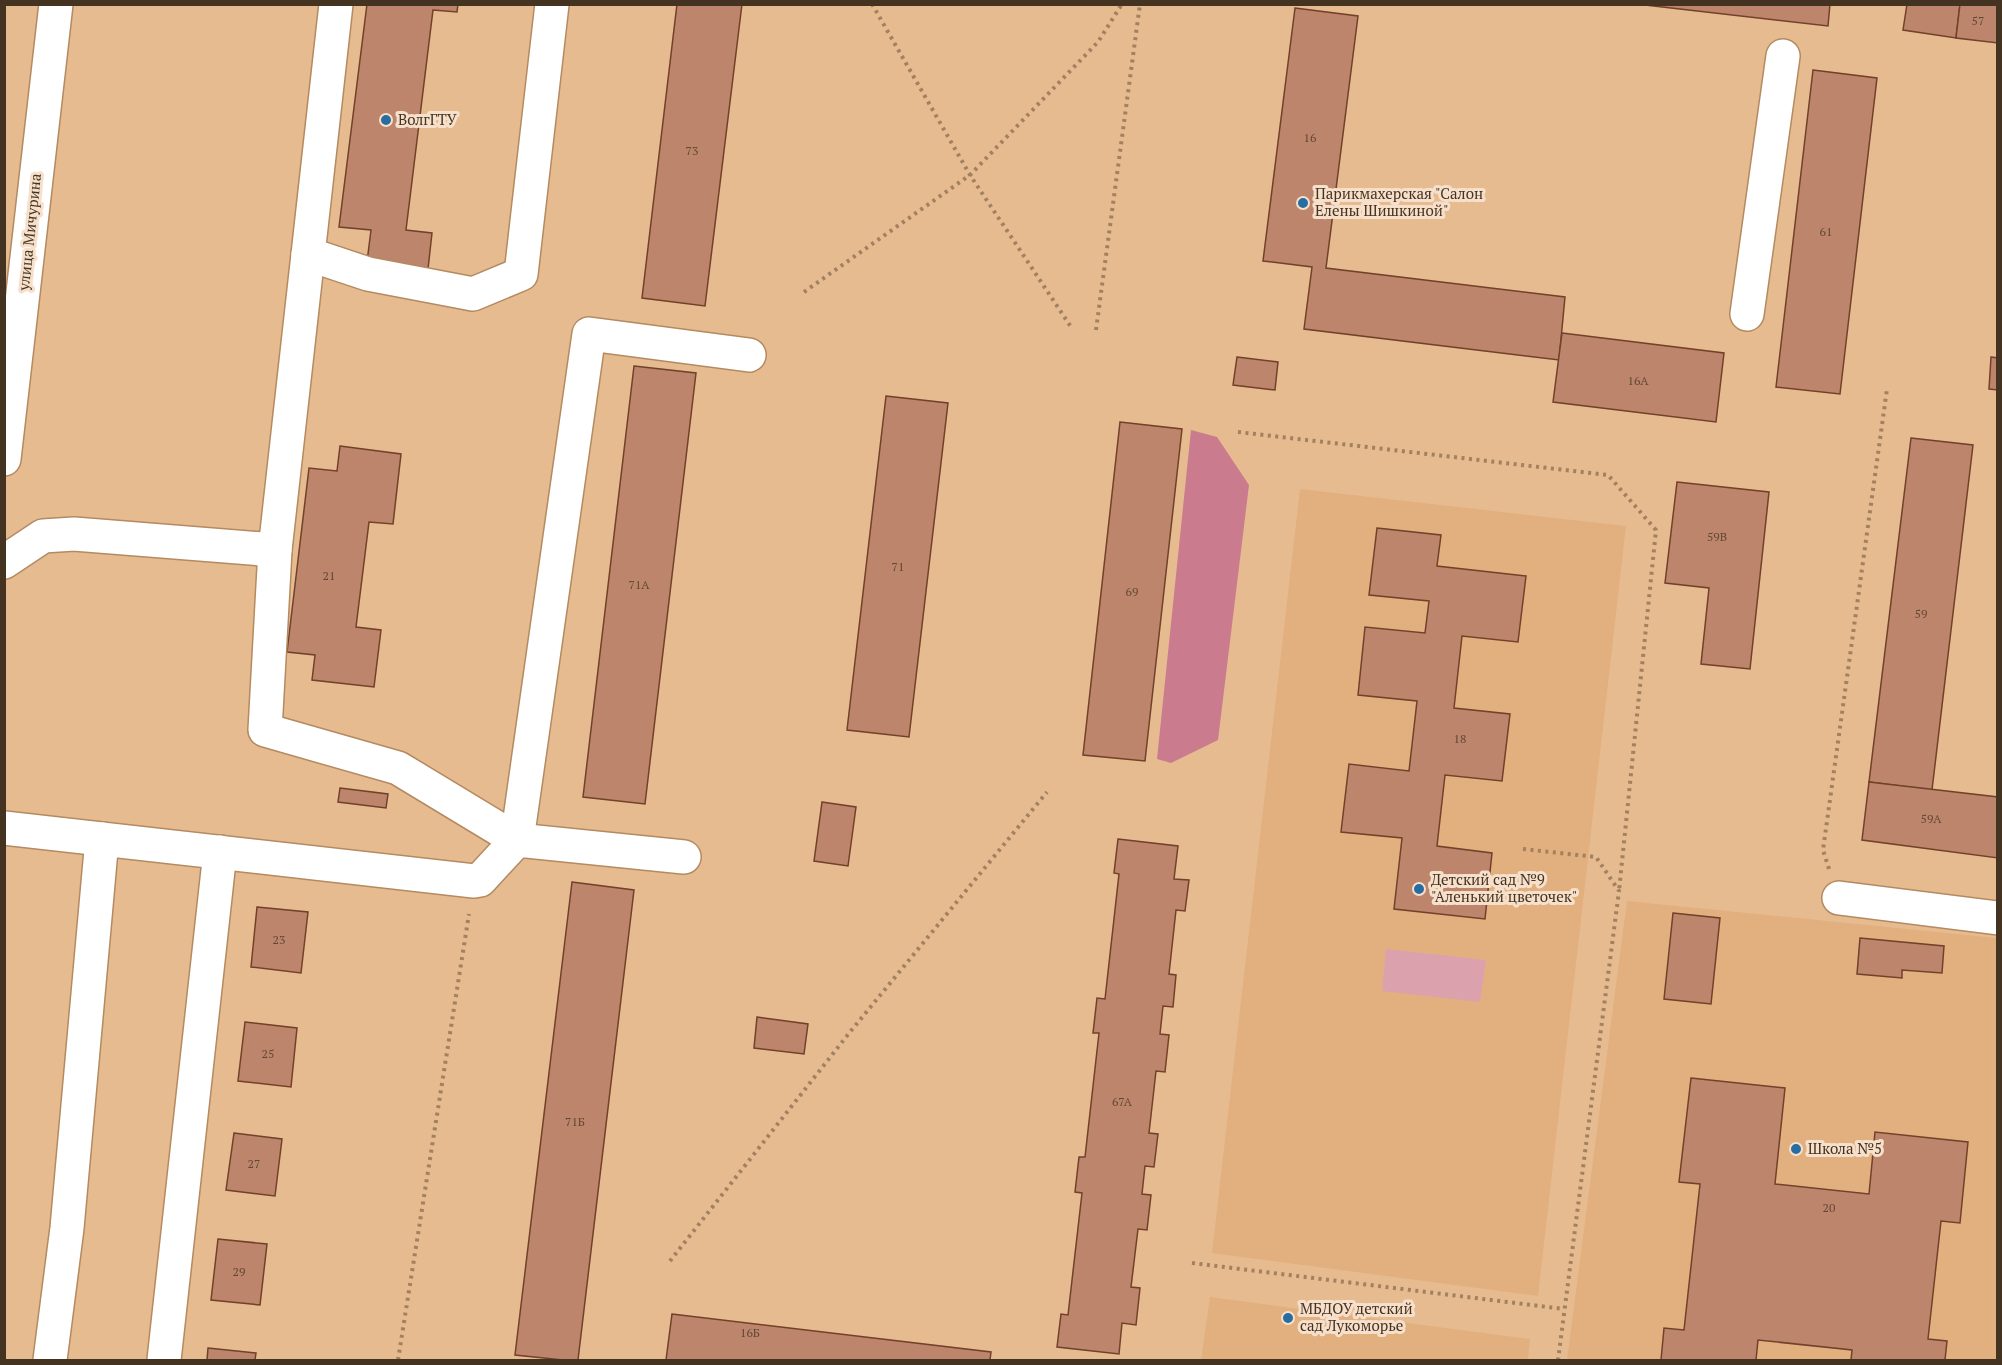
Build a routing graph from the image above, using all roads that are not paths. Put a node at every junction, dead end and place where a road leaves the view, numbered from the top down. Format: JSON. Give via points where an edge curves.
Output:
{"nodes":[{"id":1,"x":56,"y":4,"type":"edge"},
{"id":2,"x":336,"y":4,"type":"edge"},
{"id":3,"x":552,"y":4,"type":"edge"},
{"id":4,"x":1783,"y":56,"type":"dead end"},
{"id":5,"x":308,"y":254,"type":"junction"},
{"id":6,"x":1747,"y":314,"type":"dead end"},
{"id":7,"x":749,"y":355,"type":"dead end"},
{"id":8,"x":4,"y":459,"type":"edge"},
{"id":9,"x":275,"y":550,"type":"junction"},
{"id":10,"x":4,"y":562,"type":"edge"},
{"id":11,"x":4,"y":828,"type":"edge"},
{"id":12,"x":102,"y":839,"type":"junction"},
{"id":13,"x":517,"y":840,"type":"junction"},
{"id":14,"x":220,"y":852,"type":"junction"},
{"id":15,"x":684,"y":857,"type":"dead end"},
{"id":16,"x":1839,"y":898,"type":"road end"},
{"id":17,"x":1998,"y":918,"type":"edge"},
{"id":18,"x":50,"y":1360,"type":"edge"},
{"id":19,"x":164,"y":1360,"type":"edge"}],
"edges":[{"from":1,"to":8,"type":"street","name":"улица Мичурина"},
{"from":2,"to":5,"type":"street"},
{"from":3,"to":5,"type":"street","via":[[521,274],[473,294],[368,274]]},
{"from":4,"to":6,"type":"street"},
{"from":5,"to":9,"type":"street"},
{"from":7,"to":13,"type":"street","via":[[589,334]]},
{"from":9,"to":10,"type":"street","via":[[74,534],[43,536]]},
{"from":9,"to":13,"type":"street","via":[[265,730],[398,768]]},
{"from":11,"to":12,"type":"street"},
{"from":12,"to":14,"type":"street"},
{"from":12,"to":18,"type":"street","via":[[67,1228]]},
{"from":13,"to":14,"type":"street","via":[[480,880],[474,881]]},
{"from":13,"to":15,"type":"street"},
{"from":14,"to":19,"type":"street"},
{"from":16,"to":17,"type":"street"}]}
